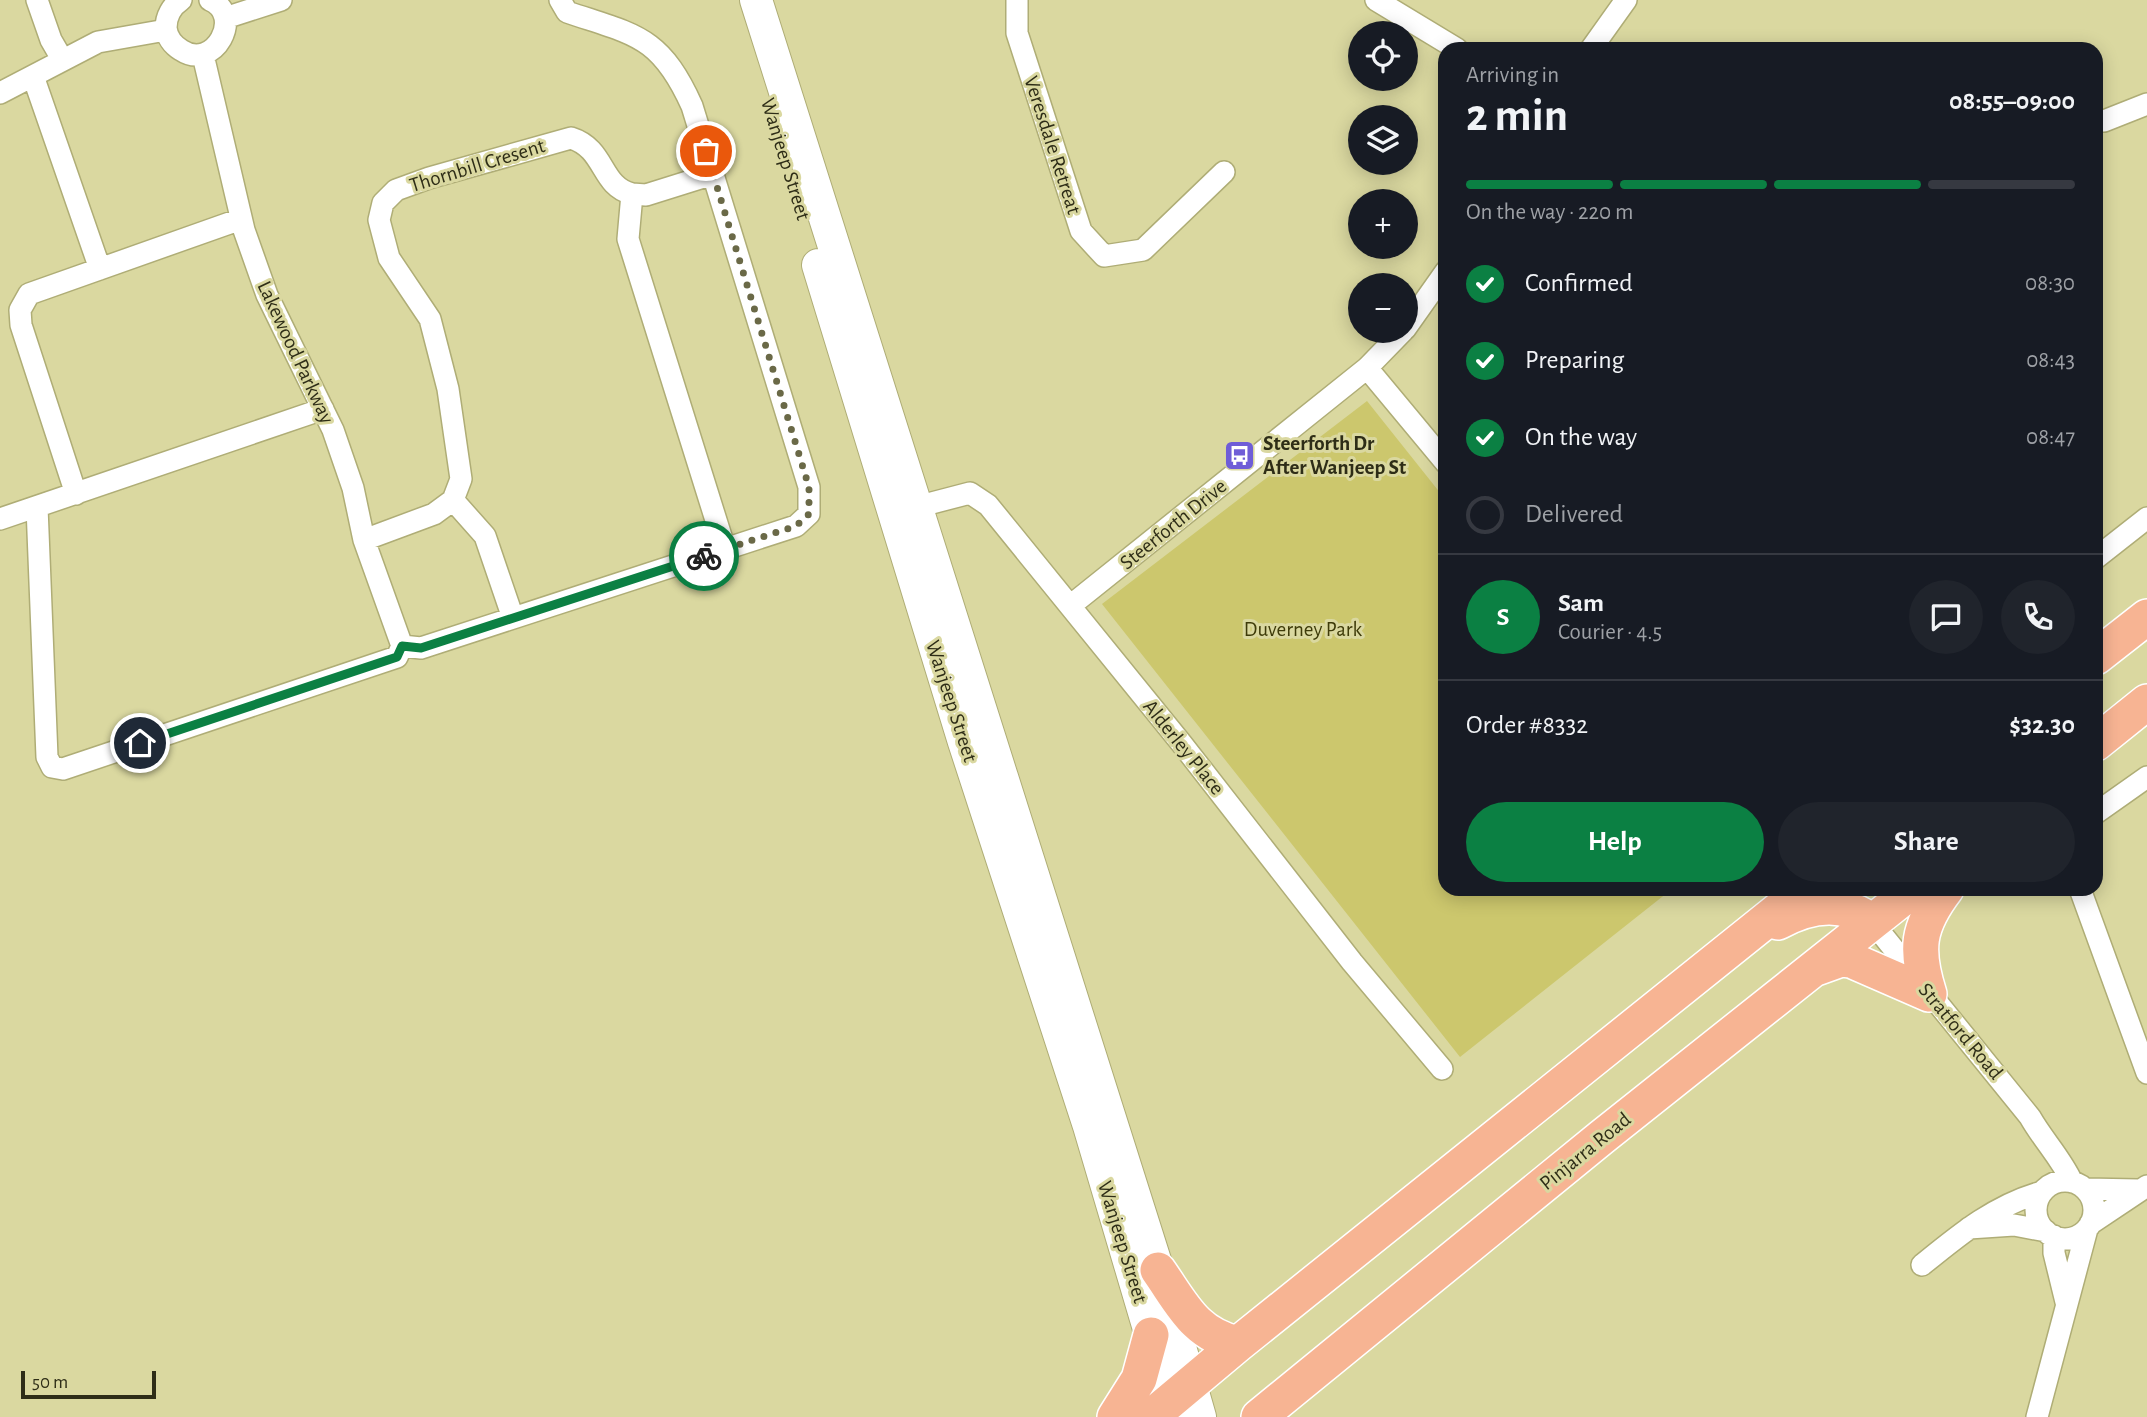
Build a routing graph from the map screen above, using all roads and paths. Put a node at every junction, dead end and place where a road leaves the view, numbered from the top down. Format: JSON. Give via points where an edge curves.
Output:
{"nodes":[{"id":1,"x":37,"y":0,"type":"edge"},
{"id":2,"x":179,"y":0,"type":"edge"},
{"id":3,"x":210,"y":0,"type":"edge"},
{"id":4,"x":281,"y":0,"type":"edge"},
{"id":5,"x":560,"y":0,"type":"edge"},
{"id":6,"x":737,"y":0,"type":"edge"},
{"id":7,"x":756,"y":0,"type":"edge"},
{"id":8,"x":1017,"y":0,"type":"edge"},
{"id":9,"x":1377,"y":0,"type":"edge"},
{"id":10,"x":1626,"y":0,"type":"edge"},
{"id":11,"x":225,"y":18,"type":"junction"},
{"id":12,"x":166,"y":30,"type":"junction"},
{"id":13,"x":1446,"y":42,"type":"edge"},
{"id":14,"x":1596,"y":42,"type":"edge"},
{"id":15,"x":203,"y":55,"type":"junction"},
{"id":16,"x":62,"y":59,"type":"junction"},
{"id":17,"x":33,"y":76,"type":"junction"},
{"id":18,"x":0,"y":93,"type":"edge"},
{"id":19,"x":2147,"y":104,"type":"edge"},
{"id":20,"x":2103,"y":121,"type":"edge"},
{"id":21,"x":1224,"y":172,"type":"dead end"},
{"id":22,"x":713,"y":174,"type":"junction"},
{"id":23,"x":632,"y":194,"type":"junction"},
{"id":24,"x":240,"y":219,"type":"junction"},
{"id":25,"x":100,"y":269,"type":"junction"},
{"id":26,"x":1438,"y":282,"type":"edge"},
{"id":27,"x":1418,"y":310,"type":"edge"},
{"id":28,"x":1391,"y":343,"type":"edge"},
{"id":29,"x":1367,"y":368,"type":"junction"},
{"id":30,"x":323,"y":409,"type":"junction"},
{"id":31,"x":1438,"y":453,"type":"edge"},
{"id":32,"x":76,"y":494,"type":"junction"},
{"id":33,"x":453,"y":500,"type":"junction"},
{"id":34,"x":37,"y":507,"type":"junction"},
{"id":35,"x":905,"y":510,"type":"junction"},
{"id":36,"x":2147,"y":518,"type":"edge"},
{"id":37,"x":0,"y":519,"type":"edge"},
{"id":38,"x":364,"y":540,"type":"junction"},
{"id":39,"x":725,"y":549,"type":"junction"},
{"id":40,"x":2103,"y":553,"type":"edge"},
{"id":41,"x":1070,"y":606,"type":"junction"},
{"id":42,"x":2147,"y":617,"type":"edge"},
{"id":43,"x":513,"y":618,"type":"junction"},
{"id":44,"x":402,"y":646,"type":"junction"},
{"id":45,"x":2103,"y":652,"type":"edge"},
{"id":46,"x":2147,"y":702,"type":"edge"},
{"id":47,"x":2103,"y":737,"type":"edge"},
{"id":48,"x":2147,"y":777,"type":"edge"},
{"id":49,"x":2103,"y":808,"type":"edge"},
{"id":50,"x":1796,"y":896,"type":"edge"},
{"id":51,"x":1896,"y":896,"type":"edge"},
{"id":52,"x":1940,"y":896,"type":"edge"},
{"id":53,"x":2083,"y":896,"type":"edge"},
{"id":54,"x":1870,"y":906,"type":"edge"},
{"id":55,"x":1735,"y":944,"type":"junction"},
{"id":56,"x":1814,"y":969,"type":"junction"},
{"id":57,"x":1930,"y":995,"type":"junction"},
{"id":58,"x":2146,"y":1062,"type":"edge"},
{"id":59,"x":1442,"y":1069,"type":"dead end"},
{"id":60,"x":1100,"y":1124,"type":"junction"},
{"id":61,"x":2044,"y":1143,"type":"junction"},
{"id":62,"x":2079,"y":1186,"type":"junction"},
{"id":63,"x":2143,"y":1188,"type":"edge"},
{"id":64,"x":2045,"y":1189,"type":"junction"},
{"id":65,"x":2088,"y":1226,"type":"junction"},
{"id":66,"x":1967,"y":1228,"type":"junction"},
{"id":67,"x":2050,"y":1234,"type":"junction"},
{"id":68,"x":1922,"y":1265,"type":"dead end"},
{"id":69,"x":1158,"y":1270,"type":"junction"},
{"id":70,"x":2067,"y":1304,"type":"junction"},
{"id":71,"x":1152,"y":1335,"type":"junction"},
{"id":72,"x":1238,"y":1343,"type":"junction"},
{"id":73,"x":1338,"y":1351,"type":"junction"},
{"id":74,"x":1177,"y":1407,"type":"edge"},
{"id":75,"x":1115,"y":1417,"type":"edge"},
{"id":76,"x":1259,"y":1417,"type":"edge"},
{"id":77,"x":1284,"y":1417,"type":"edge"},
{"id":78,"x":2037,"y":1417,"type":"edge"}],
"edges":[{"from":1,"to":16,"type":"street"},
{"from":2,"to":12,"type":"street","via":[[168,13]]},
{"from":3,"to":11,"type":"street"},
{"from":4,"to":11,"type":"street"},
{"from":5,"to":22,"type":"street","via":[[567,12],[627,30],[656,48],[678,74]]},
{"from":6,"to":35,"type":"main road","name":"Wanjeep Street"},
{"from":7,"to":35,"type":"main road","name":"Wanjeep Street"},
{"from":8,"to":21,"type":"street","name":"Veresdale Retreat","via":[[1017,33],[1081,231],[1104,256],[1143,250]]},
{"from":9,"to":13,"type":"street"},
{"from":10,"to":14,"type":"street"},
{"from":11,"to":15,"type":"street","via":[[225,34],[217,47]]},
{"from":12,"to":15,"type":"street","via":[[173,45],[187,54]]},
{"from":12,"to":16,"type":"street","via":[[98,42]]},
{"from":15,"to":24,"type":"street","name":"Lakewood Parkway"},
{"from":16,"to":17,"type":"street"},
{"from":17,"to":18,"type":"street"},
{"from":17,"to":25,"type":"street"},
{"from":19,"to":20,"type":"street"},
{"from":22,"to":23,"type":"street","via":[[646,195]]},
{"from":22,"to":39,"type":"street","via":[[809,487],[809,514],[796,526]]},
{"from":23,"to":33,"type":"street","name":"Thornbill Cresent","via":[[615,187],[596,153],[571,138],[429,177],[396,190],[383,203],[379,220],[389,258],[430,319],[447,389],[461,479]]},
{"from":23,"to":39,"type":"street","via":[[628,239]]},
{"from":24,"to":25,"type":"street"},
{"from":24,"to":30,"type":"street","name":"Lakewood Parkway","via":[[267,295]]},
{"from":25,"to":32,"type":"street","via":[[29,294],[20,310]]},
{"from":26,"to":27,"type":"street","name":"Steerforth Drive"},
{"from":28,"to":29,"type":"street","name":"Steerforth Drive"},
{"from":29,"to":31,"type":"street"},
{"from":29,"to":41,"type":"street","name":"Steerforth Drive"},
{"from":30,"to":32,"type":"street"},
{"from":30,"to":38,"type":"street","name":"Lakewood Parkway","via":[[353,488]]},
{"from":32,"to":34,"type":"street"},
{"from":33,"to":38,"type":"street","via":[[434,514]]},
{"from":33,"to":43,"type":"street","via":[[485,536]]},
{"from":34,"to":37,"type":"street"},
{"from":34,"to":44,"type":"street","via":[[47,757],[52,767],[63,769],[397,657]]},
{"from":35,"to":41,"type":"street","name":"Alderley Place","via":[[960,494],[979,496]]},
{"from":35,"to":60,"type":"main road","name":"Wanjeep Street"},
{"from":36,"to":40,"type":"street"},
{"from":38,"to":44,"type":"street","name":"Lakewood Parkway"},
{"from":39,"to":43,"type":"street"},
{"from":41,"to":59,"type":"street","name":"Alderley Place"},
{"from":42,"to":45,"type":"main road"},
{"from":43,"to":44,"type":"street","via":[[421,648]]},
{"from":46,"to":47,"type":"main road"},
{"from":48,"to":49,"type":"street"},
{"from":50,"to":55,"type":"main road"},
{"from":51,"to":54,"type":"main road","name":"Pinjarra Road"},
{"from":52,"to":57,"type":"main road","via":[[1920,937],[1920,965]]},
{"from":53,"to":58,"type":"street"},
{"from":54,"to":55,"type":"main road","via":[[1811,907]]},
{"from":54,"to":56,"type":"main road","name":"Pinjarra Road"},
{"from":54,"to":57,"type":"street","name":"Stratford Road"},
{"from":55,"to":72,"type":"main road"},
{"from":56,"to":57,"type":"main road","via":[[1829,961],[1851,960]]},
{"from":56,"to":73,"type":"main road","name":"Pinjarra Road"},
{"from":57,"to":61,"type":"street","name":"Stratford Road","via":[[2030,1117]]},
{"from":60,"to":69,"type":"main road","name":"Wanjeep Street"},
{"from":60,"to":71,"type":"main road","name":"Wanjeep Street"},
{"from":61,"to":62,"type":"street","name":"Stratford Road"},
{"from":61,"to":64,"type":"street","name":"Stratford Road"},
{"from":62,"to":63,"type":"street"},
{"from":62,"to":64,"type":"street"},
{"from":62,"to":65,"type":"street","via":[[2094,1210]]},
{"from":63,"to":65,"type":"street"},
{"from":64,"to":66,"type":"street","via":[[2001,1207]]},
{"from":64,"to":67,"type":"street","via":[[2038,1199],[2037,1217]]},
{"from":65,"to":67,"type":"street","via":[[2071,1238]]},
{"from":65,"to":70,"type":"street"},
{"from":66,"to":67,"type":"street","via":[[2014,1225]]},
{"from":66,"to":68,"type":"street"},
{"from":67,"to":70,"type":"street"},
{"from":69,"to":72,"type":"main road","via":[[1201,1329]]},
{"from":69,"to":74,"type":"main road","name":"Wanjeep Street"},
{"from":70,"to":78,"type":"street"},
{"from":71,"to":74,"type":"main road","name":"Wanjeep Street"},
{"from":71,"to":75,"type":"main road","via":[[1139,1379]]},
{"from":72,"to":74,"type":"main road"},
{"from":73,"to":76,"type":"main road","name":"Pinjarra Road"},
{"from":73,"to":77,"type":"main road"}]}
